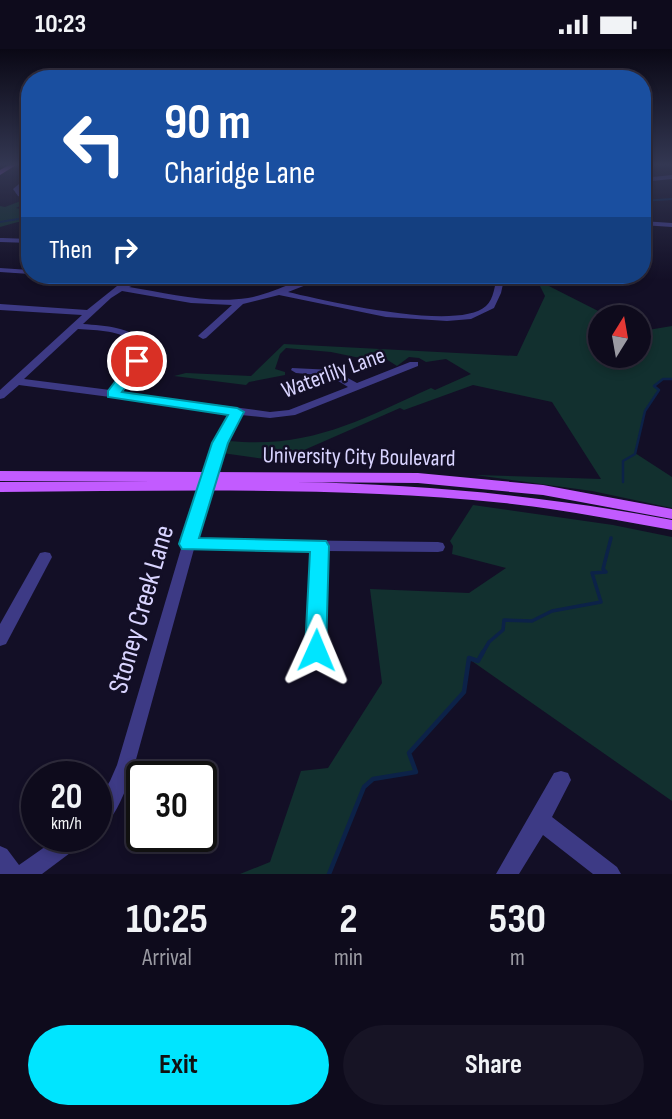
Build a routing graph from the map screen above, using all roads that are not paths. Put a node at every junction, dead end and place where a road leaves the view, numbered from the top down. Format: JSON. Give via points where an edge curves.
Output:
{"nodes":[{"id":1,"x":651,"y":224,"type":"edge"},
{"id":2,"x":670,"y":226,"type":"edge"},
{"id":3,"x":3,"y":240,"type":"dead end"},
{"id":4,"x":21,"y":241,"type":"edge"},
{"id":5,"x":0,"y":270,"type":"edge"},
{"id":6,"x":21,"y":271,"type":"edge"},
{"id":7,"x":131,"y":284,"type":"edge"},
{"id":8,"x":302,"y":284,"type":"edge"},
{"id":9,"x":499,"y":284,"type":"edge"},
{"id":10,"x":120,"y":288,"type":"junction"},
{"id":11,"x":278,"y":292,"type":"junction"},
{"id":12,"x":240,"y":301,"type":"junction"},
{"id":13,"x":0,"y":307,"type":"edge"},
{"id":14,"x":88,"y":313,"type":"junction"},
{"id":15,"x":75,"y":326,"type":"junction"},
{"id":16,"x":203,"y":336,"type":"dead end"},
{"id":17,"x":414,"y":364,"type":"dead end"},
{"id":18,"x":296,"y":370,"type":"dead end"},
{"id":19,"x":16,"y":381,"type":"junction"},
{"id":20,"x":356,"y":387,"type":"junction"},
{"id":21,"x":113,"y":394,"type":"junction"},
{"id":22,"x":0,"y":396,"type":"edge"},
{"id":23,"x":237,"y":412,"type":"junction"},
{"id":24,"x":0,"y":476,"type":"edge"},
{"id":25,"x":206,"y":482,"type":"junction"},
{"id":26,"x":0,"y":487,"type":"edge"},
{"id":27,"x":672,"y":514,"type":"edge"},
{"id":28,"x":672,"y":525,"type":"edge"},
{"id":29,"x":188,"y":544,"type":"junction"},
{"id":30,"x":320,"y":546,"type":"junction"},
{"id":31,"x":438,"y":547,"type":"dead end"},
{"id":32,"x":45,"y":557,"type":"dead end"},
{"id":33,"x":0,"y":639,"type":"edge"},
{"id":34,"x":316,"y":650,"type":"dead end"},
{"id":35,"x":561,"y":780,"type":"dead end"},
{"id":36,"x":121,"y":781,"type":"junction"},
{"id":37,"x":126,"y":782,"type":"edge"},
{"id":38,"x":112,"y":799,"type":"edge"},
{"id":39,"x":541,"y":820,"type":"junction"},
{"id":40,"x":55,"y":852,"type":"edge"},
{"id":41,"x":0,"y":856,"type":"edge"},
{"id":42,"x":13,"y":874,"type":"edge"},
{"id":43,"x":25,"y":874,"type":"edge"},
{"id":44,"x":507,"y":874,"type":"edge"},
{"id":45,"x":610,"y":874,"type":"edge"}],
"edges":[{"from":1,"to":2,"type":"street"},
{"from":3,"to":4,"type":"street"},
{"from":5,"to":6,"type":"street"},
{"from":7,"to":10,"type":"street"},
{"from":8,"to":11,"type":"street"},
{"from":9,"to":11,"type":"street","via":[[489,308],[451,320]]},
{"from":10,"to":12,"type":"street","via":[[206,301]]},
{"from":10,"to":14,"type":"street"},
{"from":11,"to":12,"type":"street"},
{"from":12,"to":16,"type":"street"},
{"from":13,"to":14,"type":"street"},
{"from":14,"to":15,"type":"street"},
{"from":15,"to":19,"type":"street"},
{"from":15,"to":21,"type":"street","via":[[126,333],[141,345],[135,368]]},
{"from":17,"to":20,"type":"street","name":"Waterlily Lane"},
{"from":18,"to":20,"type":"street","via":[[333,373]]},
{"from":19,"to":21,"type":"street","name":"Waterlily Lane"},
{"from":19,"to":22,"type":"street"},
{"from":20,"to":23,"type":"street","name":"Waterlily Lane","via":[[291,413]]},
{"from":21,"to":23,"type":"street","name":"Waterlily Lane"},
{"from":23,"to":25,"type":"street","name":"Stoney Creek Lane"},
{"from":24,"to":25,"type":"main road","name":"University City Boulevard"},
{"from":25,"to":26,"type":"main road","name":"University City Boulevard"},
{"from":25,"to":27,"type":"main road","name":"University City Boulevard","via":[[418,478],[584,497]]},
{"from":25,"to":28,"type":"main road","name":"University City Boulevard","via":[[452,492],[569,506]]},
{"from":25,"to":29,"type":"street","name":"Stoney Creek Lane"},
{"from":29,"to":30,"type":"street"},
{"from":29,"to":36,"type":"street","name":"Stoney Creek Lane"},
{"from":30,"to":31,"type":"street"},
{"from":30,"to":34,"type":"street"},
{"from":32,"to":33,"type":"street"},
{"from":35,"to":39,"type":"street"},
{"from":36,"to":37,"type":"street"},
{"from":36,"to":38,"type":"street","name":"Stoney Creek Lane"},
{"from":39,"to":44,"type":"street"},
{"from":39,"to":45,"type":"street"},
{"from":40,"to":43,"type":"street"},
{"from":41,"to":42,"type":"street"}]}
